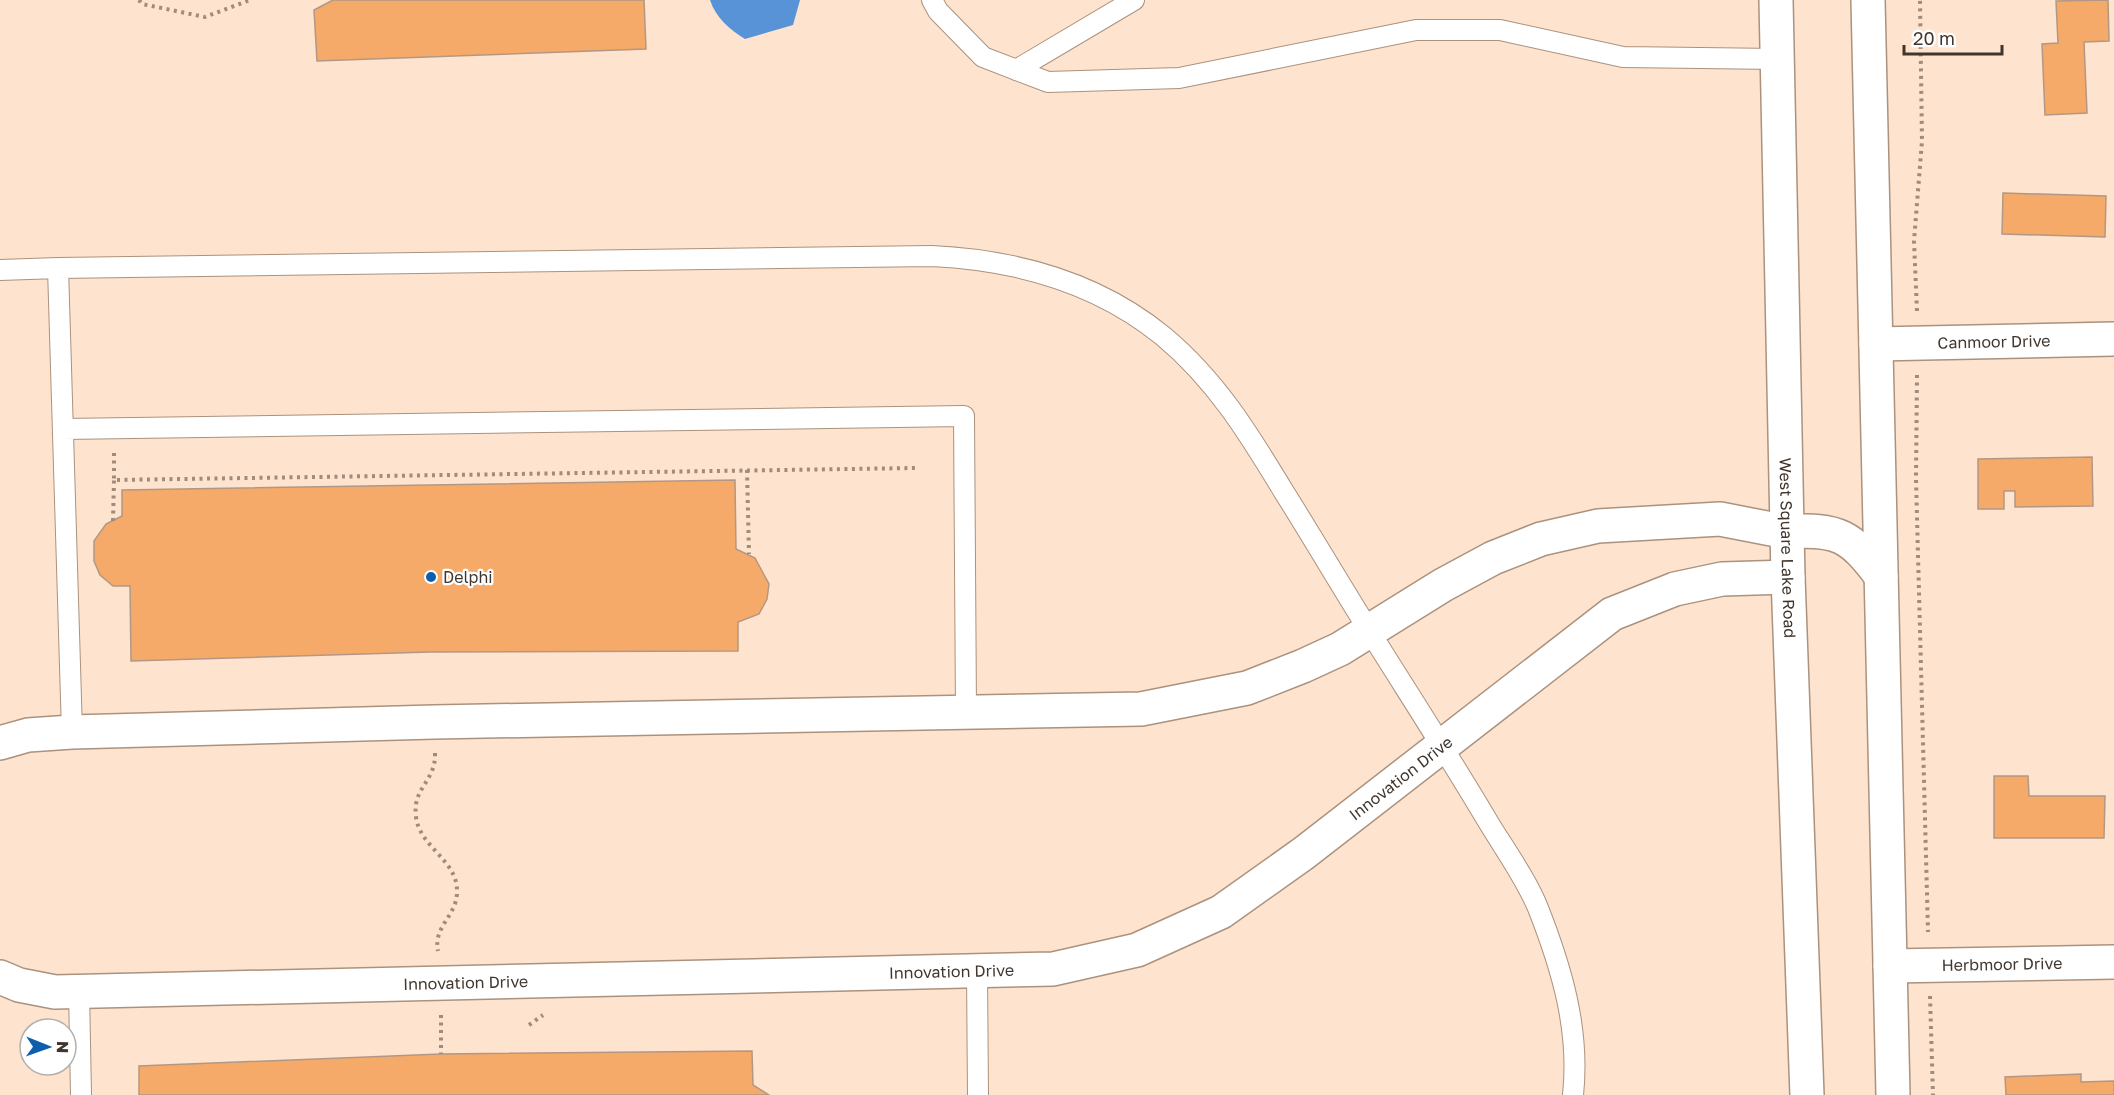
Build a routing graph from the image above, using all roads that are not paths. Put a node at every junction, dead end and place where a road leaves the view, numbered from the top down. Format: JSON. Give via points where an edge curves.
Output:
{"nodes":[{"id":1,"x":932,"y":0,"type":"edge"},
{"id":2,"x":1134,"y":0,"type":"edge"},
{"id":3,"x":1776,"y":0,"type":"edge"},
{"id":4,"x":1868,"y":0,"type":"edge"},
{"id":5,"x":1777,"y":59,"type":"junction"},
{"id":6,"x":1016,"y":70,"type":"junction"},
{"id":7,"x":58,"y":268,"type":"junction"},
{"id":8,"x":0,"y":270,"type":"edge"},
{"id":9,"x":2114,"y":339,"type":"edge"},
{"id":10,"x":1876,"y":344,"type":"junction"},
{"id":11,"x":63,"y":429,"type":"junction"},
{"id":12,"x":1787,"y":532,"type":"junction"},
{"id":13,"x":1881,"y":576,"type":"junction"},
{"id":14,"x":1788,"y":577,"type":"junction"},
{"id":15,"x":1369,"y":631,"type":"junction"},
{"id":16,"x":966,"y":712,"type":"junction"},
{"id":17,"x":72,"y":732,"type":"junction"},
{"id":18,"x":0,"y":743,"type":"edge"},
{"id":19,"x":1443,"y":745,"type":"junction"},
{"id":20,"x":2114,"y":962,"type":"edge"},
{"id":21,"x":1890,"y":966,"type":"junction"},
{"id":22,"x":977,"y":971,"type":"junction"},
{"id":23,"x":0,"y":977,"type":"edge"},
{"id":24,"x":79,"y":991,"type":"junction"},
{"id":25,"x":81,"y":1095,"type":"edge"},
{"id":26,"x":978,"y":1095,"type":"edge"},
{"id":27,"x":1573,"y":1095,"type":"edge"},
{"id":28,"x":1807,"y":1095,"type":"edge"},
{"id":29,"x":1893,"y":1095,"type":"edge"}],
"edges":[{"from":1,"to":6,"type":"lane","via":[[983,57]]},
{"from":2,"to":6,"type":"lane"},
{"from":3,"to":5,"type":"street","name":"West Square Lake Road"},
{"from":4,"to":10,"type":"street"},
{"from":5,"to":6,"type":"lane","via":[[1623,57],[1500,30],[1416,30],[1179,78],[1048,82]]},
{"from":5,"to":12,"type":"street","name":"West Square Lake Road"},
{"from":7,"to":8,"type":"lane"},
{"from":7,"to":11,"type":"lane"},
{"from":7,"to":15,"type":"lane","via":[[932,256],[975,258],[1017,266],[1104,298],[1161,335],[1193,363],[1242,421]]},
{"from":9,"to":10,"type":"street","name":"Canmoor Drive"},
{"from":10,"to":13,"type":"street"},
{"from":11,"to":16,"type":"lane","via":[[964,416]]},
{"from":11,"to":17,"type":"lane"},
{"from":12,"to":13,"type":"street","via":[[1820,532],[1852,541]]},
{"from":12,"to":14,"type":"street","name":"West Square Lake Road"},
{"from":12,"to":15,"type":"street","via":[[1720,519],[1598,526],[1541,539],[1493,558]]},
{"from":13,"to":21,"type":"street"},
{"from":14,"to":19,"type":"street","name":"Innovation Drive","via":[[1722,579],[1675,589],[1612,614]]},
{"from":14,"to":28,"type":"street","name":"West Square Lake Road"},
{"from":15,"to":16,"type":"street","via":[[1303,666],[1247,688],[1141,709]]},
{"from":15,"to":19,"type":"lane"},
{"from":16,"to":17,"type":"street"},
{"from":17,"to":18,"type":"street","via":[[28,735]]},
{"from":19,"to":22,"type":"street","name":"Innovation Drive","via":[[1221,912],[1137,950],[1053,969]]},
{"from":19,"to":27,"type":"lane","via":[[1537,906],[1570,1001],[1577,1062]]},
{"from":20,"to":21,"type":"street","name":"Herbmoor Drive"},
{"from":21,"to":29,"type":"street"},
{"from":22,"to":24,"type":"street","name":"Innovation Drive"},
{"from":22,"to":26,"type":"lane"},
{"from":23,"to":24,"type":"street","name":"Innovation Drive","via":[[55,992]]},
{"from":24,"to":25,"type":"lane"}]}
